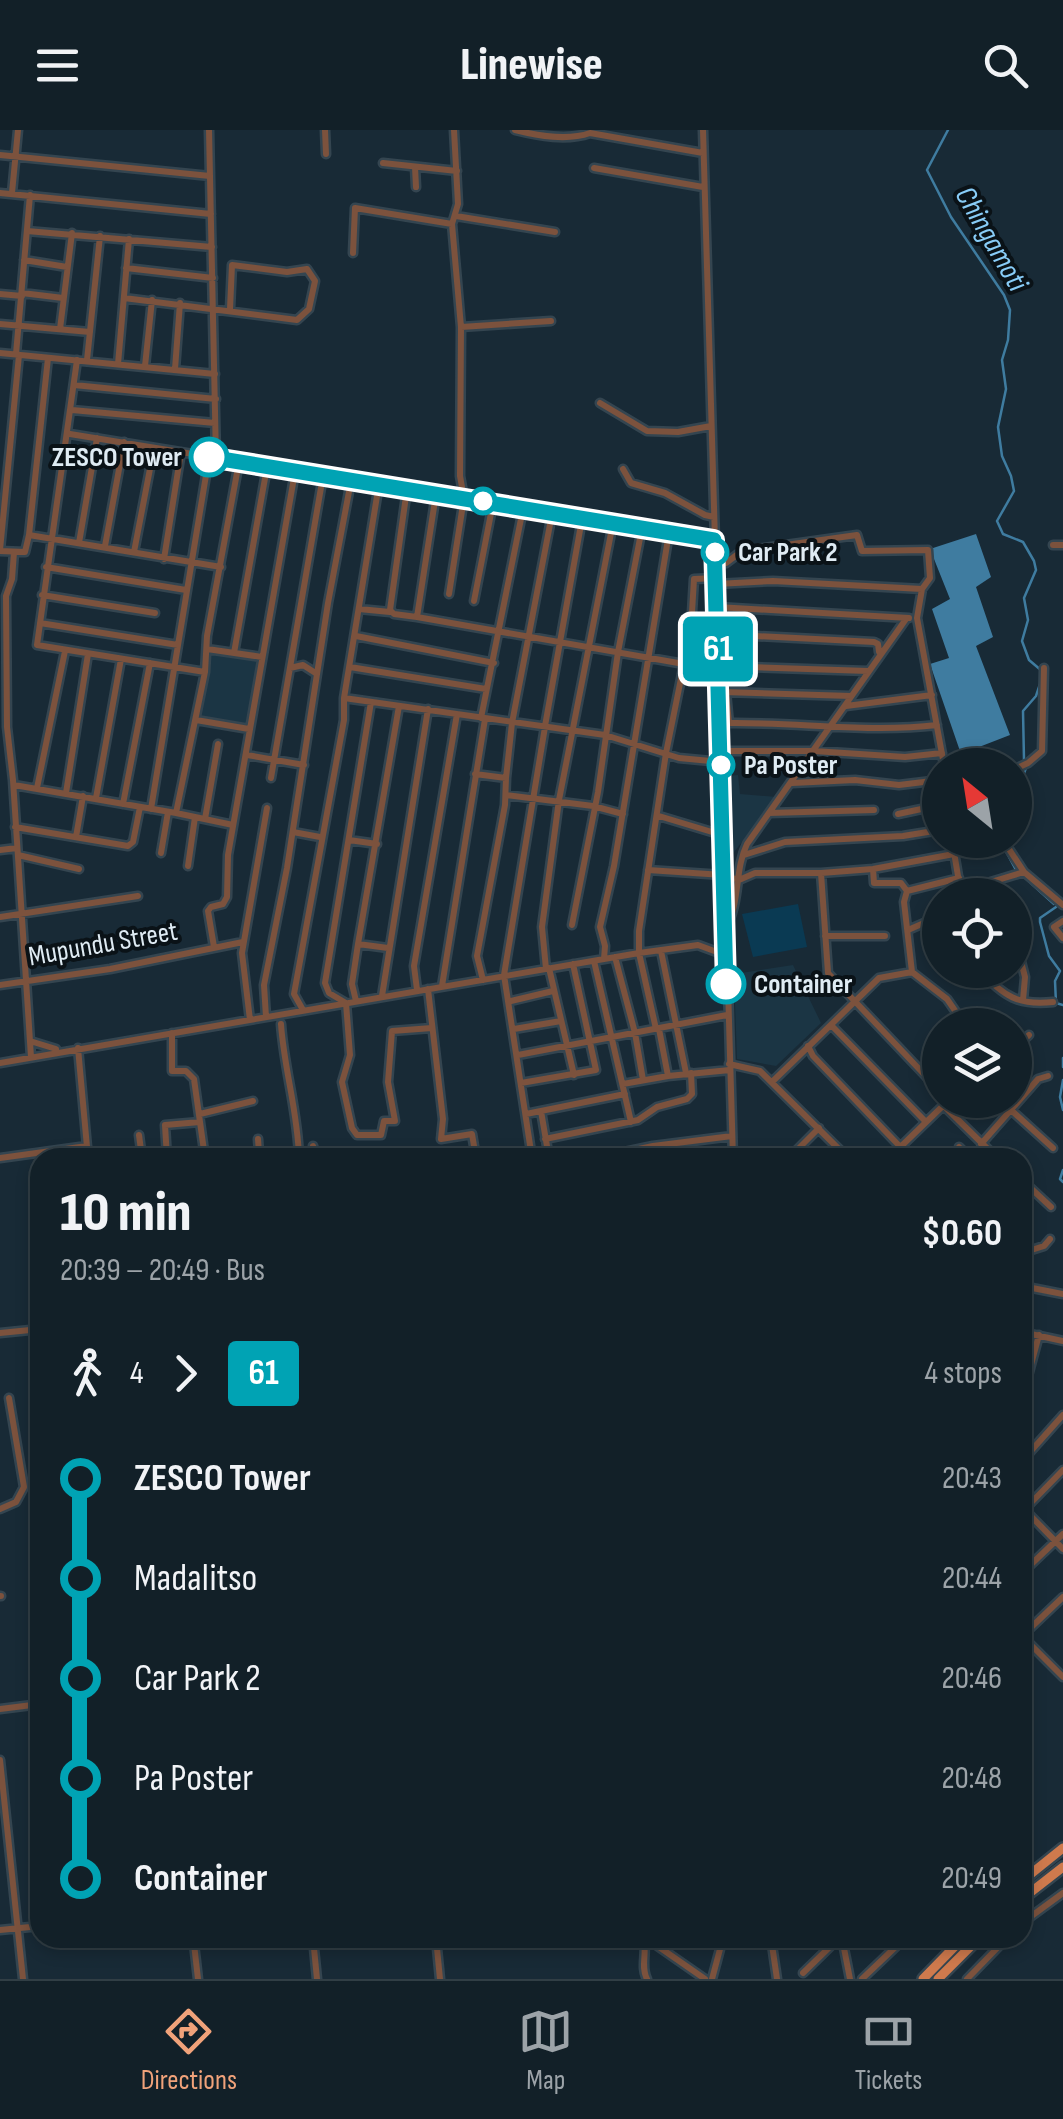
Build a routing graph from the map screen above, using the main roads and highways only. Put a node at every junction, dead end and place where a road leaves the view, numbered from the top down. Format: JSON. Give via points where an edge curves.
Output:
{"nodes":[{"id":1,"x":1063,"y":1848,"type":"edge"},
{"id":2,"x":1063,"y":1868,"type":"edge"},
{"id":3,"x":1032,"y":1873,"type":"edge"},
{"id":4,"x":1032,"y":1891,"type":"edge"},
{"id":5,"x":953,"y":1948,"type":"edge"},
{"id":6,"x":969,"y":1948,"type":"edge"},
{"id":7,"x":923,"y":1979,"type":"edge"},
{"id":8,"x":938,"y":1979,"type":"edge"}],
"edges":[{"from":1,"to":3,"type":"main road"},
{"from":2,"to":4,"type":"main road"},
{"from":5,"to":7,"type":"main road"},
{"from":6,"to":8,"type":"main road"}]}
